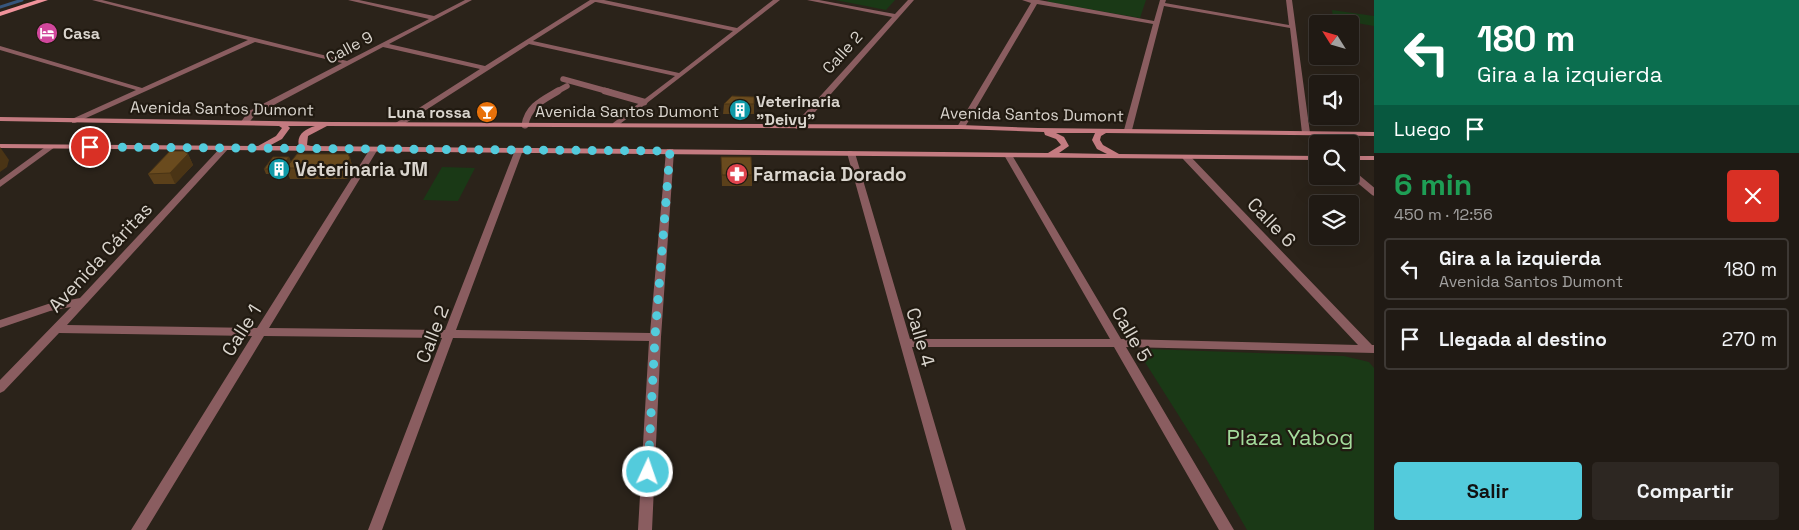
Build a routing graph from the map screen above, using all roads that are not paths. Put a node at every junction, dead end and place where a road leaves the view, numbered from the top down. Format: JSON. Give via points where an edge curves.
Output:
{"nodes":[{"id":1,"x":44,"y":0,"type":"edge"},
{"id":2,"x":95,"y":0,"type":"edge"},
{"id":3,"x":351,"y":0,"type":"edge"},
{"id":4,"x":469,"y":0,"type":"edge"},
{"id":5,"x":595,"y":0,"type":"edge"},
{"id":6,"x":777,"y":0,"type":"edge"},
{"id":7,"x":810,"y":0,"type":"edge"},
{"id":8,"x":911,"y":0,"type":"edge"},
{"id":9,"x":1025,"y":0,"type":"edge"},
{"id":10,"x":1289,"y":0,"type":"edge"},
{"id":11,"x":1036,"y":1,"type":"edge"},
{"id":12,"x":1162,"y":2,"type":"edge"},
{"id":13,"x":0,"y":14,"type":"edge"},
{"id":14,"x":897,"y":16,"type":"junction"},
{"id":15,"x":434,"y":18,"type":"junction"},
{"id":16,"x":1157,"y":23,"type":"junction"},
{"id":17,"x":1292,"y":27,"type":"junction"},
{"id":18,"x":739,"y":30,"type":"junction"},
{"id":19,"x":255,"y":39,"type":"junction"},
{"id":20,"x":528,"y":42,"type":"junction"},
{"id":21,"x":382,"y":45,"type":"junction"},
{"id":22,"x":0,"y":48,"type":"edge"},
{"id":23,"x":349,"y":63,"type":"junction"},
{"id":24,"x":486,"y":68,"type":"junction"},
{"id":25,"x":681,"y":75,"type":"junction"},
{"id":26,"x":562,"y":79,"type":"dead end"},
{"id":27,"x":567,"y":86,"type":"dead end"},
{"id":28,"x":143,"y":90,"type":"junction"},
{"id":29,"x":644,"y":102,"type":"junction"},
{"id":30,"x":0,"y":119,"type":"edge"},
{"id":31,"x":75,"y":121,"type":"junction"},
{"id":32,"x":244,"y":123,"type":"junction"},
{"id":33,"x":282,"y":123,"type":"junction"},
{"id":34,"x":332,"y":124,"type":"junction"},
{"id":35,"x":398,"y":124,"type":"junction"},
{"id":36,"x":616,"y":125,"type":"junction"},
{"id":37,"x":525,"y":126,"type":"junction"},
{"id":38,"x":797,"y":126,"type":"junction"},
{"id":39,"x":961,"y":128,"type":"junction"},
{"id":40,"x":1038,"y":130,"type":"junction"},
{"id":41,"x":1128,"y":130,"type":"junction"},
{"id":42,"x":1104,"y":131,"type":"junction"},
{"id":43,"x":1306,"y":133,"type":"junction"},
{"id":44,"x":1374,"y":134,"type":"edge"},
{"id":45,"x":0,"y":146,"type":"edge"},
{"id":46,"x":51,"y":147,"type":"junction"},
{"id":47,"x":225,"y":148,"type":"junction"},
{"id":48,"x":249,"y":148,"type":"junction"},
{"id":49,"x":310,"y":149,"type":"junction"},
{"id":50,"x":374,"y":149,"type":"junction"},
{"id":51,"x":519,"y":150,"type":"junction"},
{"id":52,"x":670,"y":151,"type":"junction"},
{"id":53,"x":851,"y":153,"type":"junction"},
{"id":54,"x":1008,"y":155,"type":"junction"},
{"id":55,"x":1050,"y":155,"type":"junction"},
{"id":56,"x":1186,"y":157,"type":"junction"},
{"id":57,"x":1122,"y":158,"type":"junction"},
{"id":58,"x":1309,"y":158,"type":"edge"},
{"id":59,"x":1359,"y":158,"type":"edge"},
{"id":60,"x":1374,"y":158,"type":"edge"},
{"id":61,"x":1359,"y":180,"type":"edge"},
{"id":62,"x":0,"y":184,"type":"edge"},
{"id":63,"x":1374,"y":192,"type":"edge"},
{"id":64,"x":81,"y":302,"type":"junction"},
{"id":65,"x":0,"y":324,"type":"edge"},
{"id":66,"x":58,"y":329,"type":"junction"},
{"id":67,"x":261,"y":332,"type":"junction"},
{"id":68,"x":450,"y":334,"type":"junction"},
{"id":69,"x":655,"y":337,"type":"junction"},
{"id":70,"x":905,"y":343,"type":"junction"},
{"id":71,"x":1117,"y":343,"type":"junction"},
{"id":72,"x":1372,"y":351,"type":"edge"},
{"id":73,"x":0,"y":388,"type":"edge"},
{"id":74,"x":138,"y":530,"type":"edge"},
{"id":75,"x":375,"y":530,"type":"edge"},
{"id":76,"x":645,"y":530,"type":"edge"},
{"id":77,"x":959,"y":530,"type":"edge"},
{"id":78,"x":1227,"y":530,"type":"edge"}],
"edges":[{"from":1,"to":13,"type":"main road"},
{"from":2,"to":19,"type":"street"},
{"from":3,"to":15,"type":"street"},
{"from":4,"to":15,"type":"street","name":"Calle 9"},
{"from":5,"to":18,"type":"street"},
{"from":5,"to":20,"type":"street"},
{"from":6,"to":18,"type":"street"},
{"from":7,"to":14,"type":"street"},
{"from":8,"to":14,"type":"street","name":"Calle 2"},
{"from":9,"to":11,"type":"street"},
{"from":10,"to":17,"type":"street"},
{"from":11,"to":16,"type":"street"},
{"from":11,"to":39,"type":"street"},
{"from":12,"to":16,"type":"street"},
{"from":12,"to":17,"type":"street"},
{"from":14,"to":38,"type":"street","name":"Calle 2"},
{"from":15,"to":21,"type":"street","name":"Calle 9"},
{"from":16,"to":41,"type":"street"},
{"from":17,"to":43,"type":"street"},
{"from":18,"to":25,"type":"street"},
{"from":19,"to":23,"type":"street"},
{"from":19,"to":28,"type":"street"},
{"from":20,"to":24,"type":"street"},
{"from":20,"to":25,"type":"street"},
{"from":21,"to":23,"type":"street","name":"Calle 9"},
{"from":21,"to":24,"type":"street"},
{"from":22,"to":28,"type":"street"},
{"from":23,"to":32,"type":"street","name":"Calle 9","via":[[252,113]]},
{"from":24,"to":35,"type":"street"},
{"from":25,"to":29,"type":"street"},
{"from":26,"to":29,"type":"lane"},
{"from":27,"to":37,"type":"lane","via":[[536,104],[527,114]]},
{"from":28,"to":31,"type":"street"},
{"from":29,"to":36,"type":"street"},
{"from":30,"to":31,"type":"main road","name":"Avenida Santos Dumont"},
{"from":31,"to":32,"type":"main road","name":"Avenida Santos Dumont"},
{"from":32,"to":33,"type":"main road","name":"Avenida Santos Dumont"},
{"from":33,"to":34,"type":"main road","name":"Avenida Santos Dumont"},
{"from":33,"to":48,"type":"main road","via":[[286,128],[284,134],[263,146]]},
{"from":34,"to":35,"type":"main road","name":"Avenida Santos Dumont"},
{"from":34,"to":49,"type":"main road","via":[[304,135],[303,146]]},
{"from":35,"to":37,"type":"main road","name":"Avenida Santos Dumont"},
{"from":36,"to":37,"type":"main road","name":"Avenida Santos Dumont"},
{"from":36,"to":38,"type":"main road","name":"Avenida Santos Dumont"},
{"from":38,"to":39,"type":"main road","name":"Avenida Santos Dumont"},
{"from":39,"to":40,"type":"main road","name":"Avenida Santos Dumont"},
{"from":40,"to":42,"type":"main road","name":"Avenida Santos Dumont"},
{"from":40,"to":55,"type":"main road","via":[[1063,140],[1065,146]]},
{"from":41,"to":42,"type":"main road","name":"Avenida Santos Dumont"},
{"from":41,"to":43,"type":"main road","name":"Avenida Santos Dumont"},
{"from":42,"to":57,"type":"main road","via":[[1097,135],[1100,147]]},
{"from":43,"to":44,"type":"main road","name":"Avenida Santos Dumont"},
{"from":45,"to":46,"type":"main road"},
{"from":46,"to":47,"type":"main road"},
{"from":46,"to":62,"type":"street"},
{"from":47,"to":48,"type":"main road"},
{"from":47,"to":64,"type":"street","name":"Avenida Cáritas"},
{"from":48,"to":49,"type":"main road"},
{"from":49,"to":50,"type":"main road"},
{"from":50,"to":51,"type":"main road"},
{"from":50,"to":67,"type":"street","name":"Calle 1"},
{"from":51,"to":52,"type":"main road"},
{"from":51,"to":68,"type":"street","name":"Calle 2"},
{"from":52,"to":53,"type":"main road"},
{"from":52,"to":69,"type":"street"},
{"from":53,"to":54,"type":"main road"},
{"from":53,"to":70,"type":"street","name":"Calle 4"},
{"from":54,"to":55,"type":"main road"},
{"from":54,"to":71,"type":"street","name":"Calle 5"},
{"from":55,"to":57,"type":"main road"},
{"from":56,"to":57,"type":"main road"},
{"from":56,"to":58,"type":"main road"},
{"from":56,"to":72,"type":"street","name":"Calle 6"},
{"from":59,"to":60,"type":"main road"},
{"from":61,"to":63,"type":"lane"},
{"from":64,"to":65,"type":"street","via":[[48,308]]},
{"from":64,"to":66,"type":"street","name":"Avenida Cáritas"},
{"from":66,"to":67,"type":"street"},
{"from":66,"to":73,"type":"street","name":"Avenida Cáritas"},
{"from":67,"to":68,"type":"street"},
{"from":67,"to":74,"type":"street","name":"Calle 1"},
{"from":68,"to":69,"type":"street"},
{"from":68,"to":75,"type":"street","name":"Calle 2"},
{"from":69,"to":76,"type":"street"},
{"from":70,"to":71,"type":"street"},
{"from":70,"to":77,"type":"street","name":"Calle 4"},
{"from":71,"to":72,"type":"street"},
{"from":71,"to":78,"type":"street","name":"Calle 5"}]}
